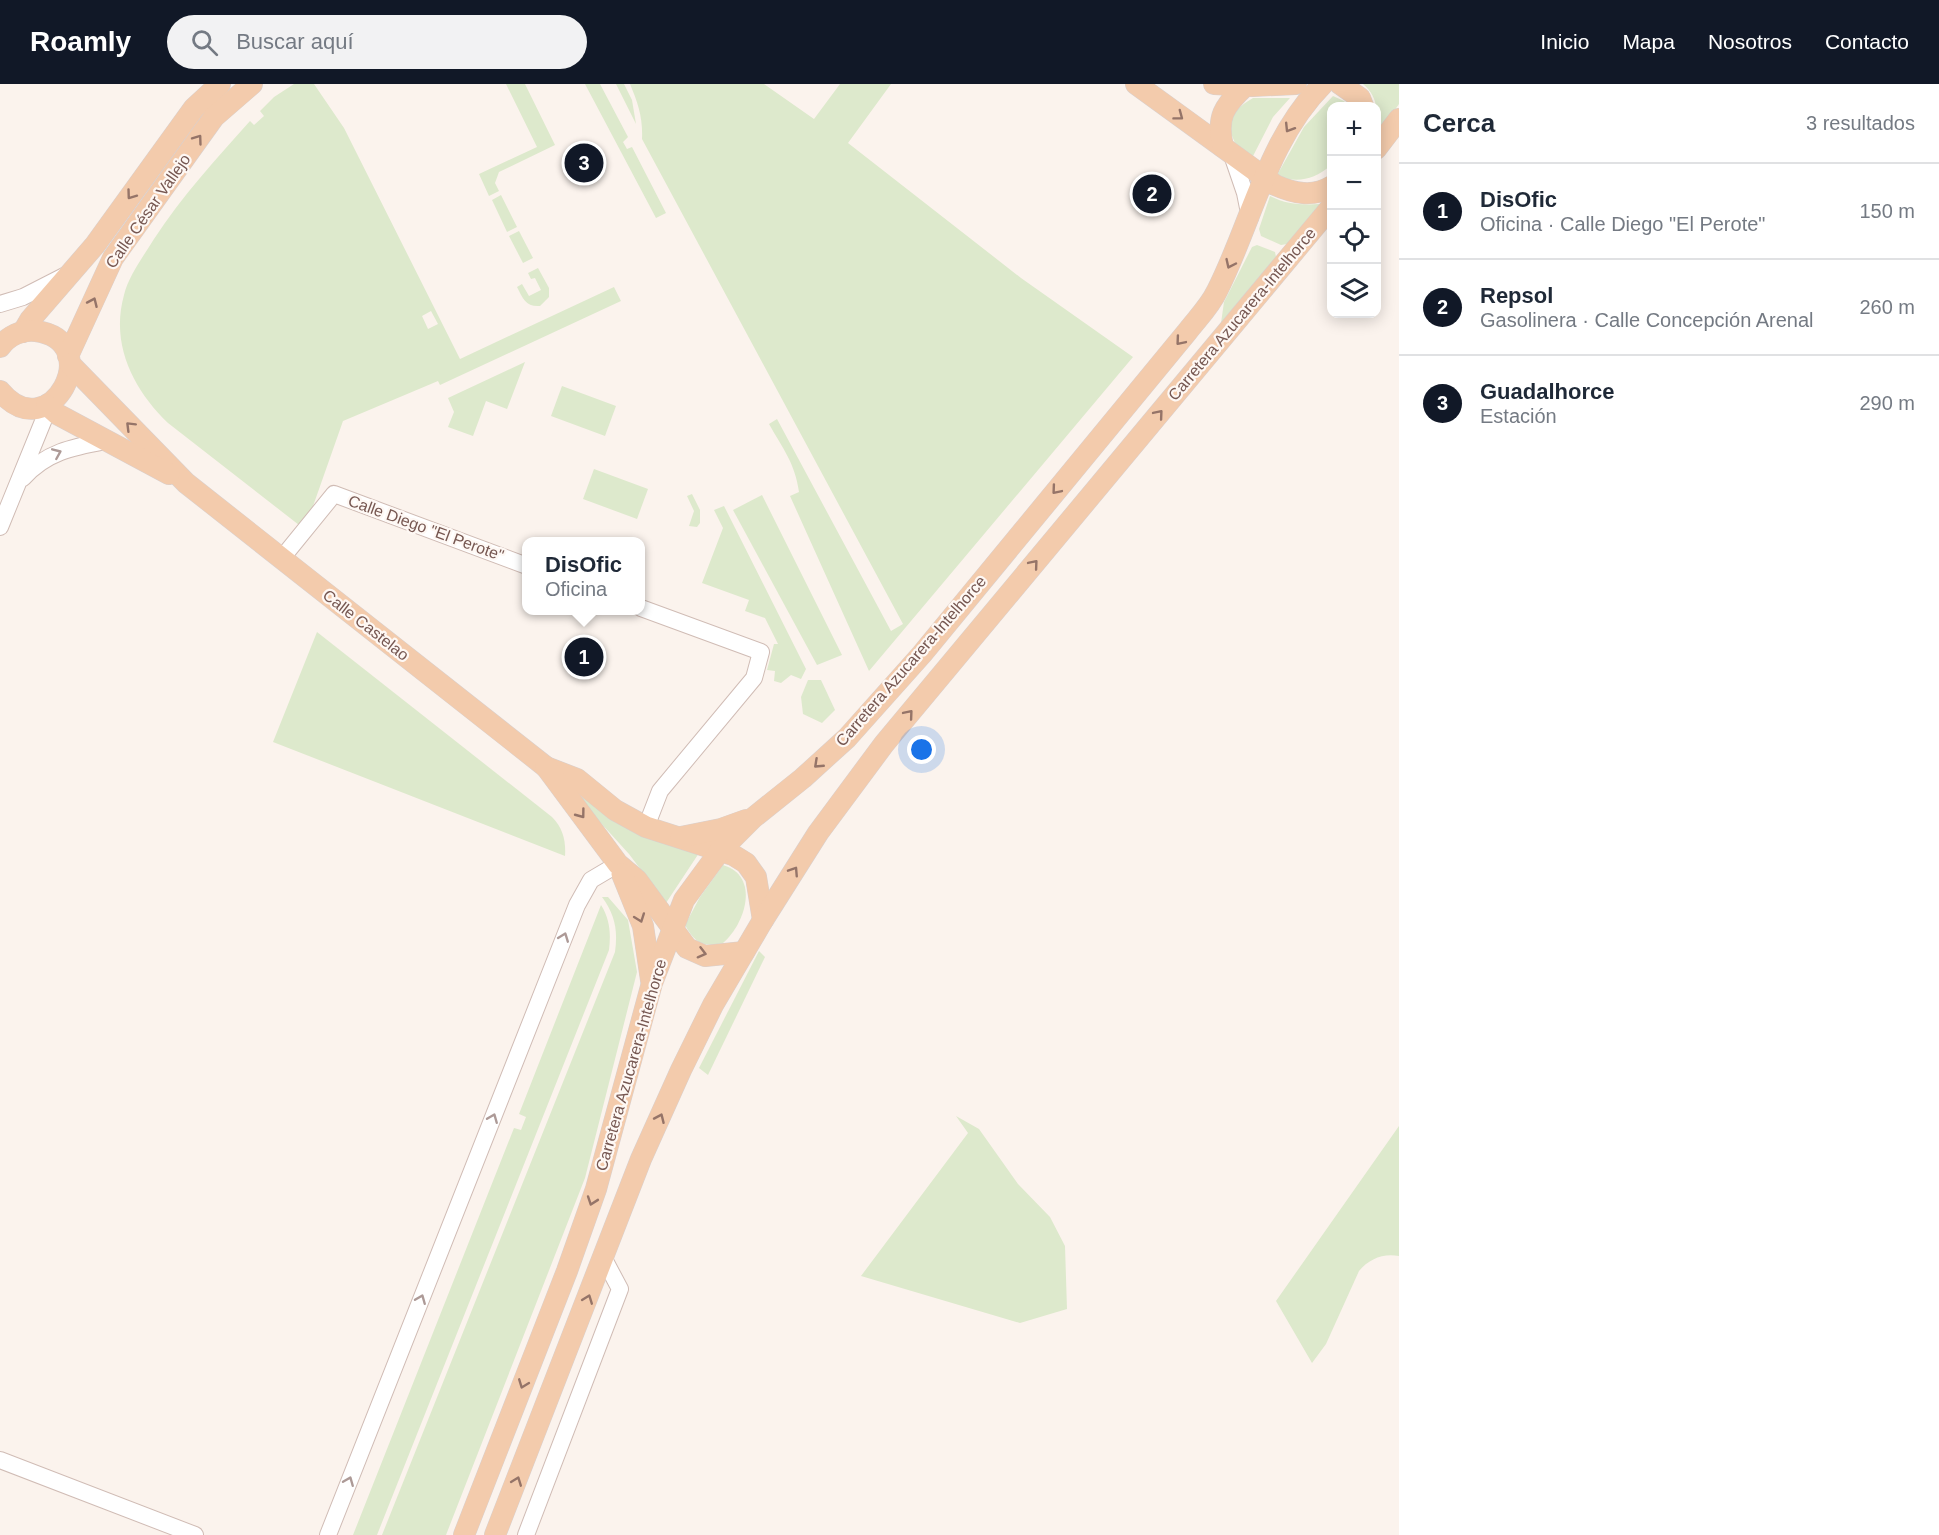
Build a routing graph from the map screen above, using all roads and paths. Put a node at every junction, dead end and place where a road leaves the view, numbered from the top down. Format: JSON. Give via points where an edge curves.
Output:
{"nodes":[{"id":1,"x":220,"y":84,"type":"edge"},
{"id":2,"x":252,"y":84,"type":"edge"},
{"id":3,"x":1136,"y":84,"type":"edge"},
{"id":4,"x":1214,"y":84,"type":"edge"},
{"id":5,"x":1296,"y":84,"type":"edge"},
{"id":6,"x":1323,"y":84,"type":"edge"},
{"id":7,"x":1340,"y":84,"type":"edge"},
{"id":8,"x":1250,"y":86,"type":"edge"},
{"id":9,"x":1362,"y":102,"type":"edge"},
{"id":10,"x":1399,"y":119,"type":"edge"},
{"id":11,"x":1381,"y":144,"type":"edge"},
{"id":12,"x":1228,"y":151,"type":"junction"},
{"id":13,"x":1264,"y":179,"type":"junction"},
{"id":14,"x":1327,"y":187,"type":"edge"},
{"id":15,"x":1329,"y":210,"type":"edge"},
{"id":16,"x":1250,"y":218,"type":"junction"},
{"id":17,"x":72,"y":272,"type":"junction"},
{"id":18,"x":0,"y":304,"type":"edge"},
{"id":19,"x":14,"y":331,"type":"edge"},
{"id":20,"x":0,"y":347,"type":"edge"},
{"id":21,"x":69,"y":360,"type":"junction"},
{"id":22,"x":0,"y":391,"type":"edge"},
{"id":23,"x":45,"y":406,"type":"junction"},
{"id":24,"x":105,"y":441,"type":"junction"},
{"id":25,"x":18,"y":483,"type":"junction"},
{"id":26,"x":186,"y":483,"type":"junction"},
{"id":27,"x":0,"y":527,"type":"edge"},
{"id":28,"x":282,"y":558,"type":"junction"},
{"id":29,"x":522,"y":564,"type":"edge"},
{"id":30,"x":645,"y":609,"type":"edge"},
{"id":31,"x":546,"y":767,"type":"junction"},
{"id":32,"x":753,"y":818,"type":"junction"},
{"id":33,"x":646,"y":827,"type":"junction"},
{"id":34,"x":678,"y":837,"type":"junction"},
{"id":35,"x":720,"y":851,"type":"junction"},
{"id":36,"x":618,"y":864,"type":"junction"},
{"id":37,"x":763,"y":920,"type":"junction"},
{"id":38,"x":672,"y":926,"type":"junction"},
{"id":39,"x":744,"y":952,"type":"junction"},
{"id":40,"x":652,"y":983,"type":"junction"},
{"id":41,"x":604,"y":1259,"type":"junction"},
{"id":42,"x":0,"y":1460,"type":"edge"},
{"id":43,"x":195,"y":1535,"type":"edge"},
{"id":44,"x":328,"y":1535,"type":"edge"},
{"id":45,"x":464,"y":1535,"type":"edge"},
{"id":46,"x":495,"y":1535,"type":"edge"},
{"id":47,"x":526,"y":1535,"type":"edge"}],
"edges":[{"from":1,"to":17,"type":"main road","name":"Calle César Vallejo","one_way":true,"via":[[194,108]]},
{"from":21,"to":2,"type":"main road","name":"Calle César Vallejo","one_way":true,"via":[[113,258],[214,117]]},
{"from":3,"to":12,"type":"main road","one_way":true},
{"from":4,"to":8,"type":"main road"},
{"from":5,"to":8,"type":"main road"},
{"from":6,"to":13,"type":"main road","name":"Carretera Azucarera-Intelhorce","one_way":true,"via":[[1283,138]]},
{"from":7,"to":9,"type":"main road"},
{"from":8,"to":12,"type":"main road","via":[[1227,103],[1221,117],[1220,133]]},
{"from":10,"to":11,"type":"main road"},
{"from":12,"to":13,"type":"main road"},
{"from":12,"to":16,"type":"street","via":[[1245,193]]},
{"from":13,"to":14,"type":"main road","via":[[1293,193]]},
{"from":13,"to":16,"type":"main road","name":"Carretera Azucarera-Intelhorce"},
{"from":37,"to":15,"type":"main road","name":"Carretera Azucarera-Intelhorce","one_way":true,"via":[[818,834],[884,744]]},
{"from":16,"to":32,"type":"main road","name":"Carretera Azucarera-Intelhorce","one_way":true,"via":[[1216,294],[922,654],[847,738]]},
{"from":17,"to":18,"type":"street","via":[[24,297]]},
{"from":17,"to":19,"type":"main road","name":"Calle César Vallejo","via":[[30,320]]},
{"from":19,"to":20,"type":"main road","name":"Calle César Vallejo"},
{"from":19,"to":21,"type":"main road","name":"Calle Castelao","via":[[33,330],[54,337]]},
{"from":21,"to":23,"type":"main road","name":"Calle César Vallejo","via":[[69,381],[61,396]]},
{"from":26,"to":21,"type":"main road","name":"Calle Castelao","one_way":true},
{"from":22,"to":23,"type":"main road","via":[[18,406]]},
{"from":23,"to":24,"type":"main road","name":"Calle Castelao"},
{"from":23,"to":25,"type":"street","via":[[44,419]]},
{"from":25,"to":24,"type":"street","one_way":true,"via":[[33,466],[54,453]]},
{"from":24,"to":26,"type":"main road","name":"Calle Castelao"},
{"from":25,"to":27,"type":"street"},
{"from":26,"to":28,"type":"main road","name":"Calle Castelao"},
{"from":28,"to":29,"type":"street","name":"Calle Diego \"El Perote\"","via":[[334,494]]},
{"from":28,"to":31,"type":"main road","name":"Calle Castelao"},
{"from":30,"to":33,"type":"street","via":[[762,652],[754,678],[660,791]]},
{"from":31,"to":33,"type":"main road","name":"Calle Castelao","via":[[577,779],[615,810]]},
{"from":31,"to":36,"type":"main road","name":"Calle Castelao","one_way":true},
{"from":32,"to":34,"type":"main road"},
{"from":32,"to":35,"type":"main road","name":"Carretera Azucarera-Intelhorce"},
{"from":33,"to":34,"type":"main road","name":"Calle Castelao"},
{"from":34,"to":35,"type":"main road","name":"Calle Castelao"},
{"from":35,"to":37,"type":"main road","via":[[746,863],[756,877]]},
{"from":35,"to":38,"type":"main road","name":"Carretera Azucarera-Intelhorce","via":[[684,900]]},
{"from":36,"to":38,"type":"main road","name":"Calle Castelao","via":[[637,880]]},
{"from":36,"to":40,"type":"main road","one_way":true,"via":[[643,926]]},
{"from":44,"to":36,"type":"street","one_way":true,"via":[[576,905],[591,880]]},
{"from":37,"to":39,"type":"main road","name":"Carretera Azucarera-Intelhorce"},
{"from":38,"to":39,"type":"main road","one_way":true,"via":[[687,948],[705,956]]},
{"from":38,"to":40,"type":"main road","name":"Carretera Azucarera-Intelhorce"},
{"from":41,"to":39,"type":"main road","name":"Carretera Azucarera-Intelhorce","one_way":true,"via":[[641,1159],[681,1070]]},
{"from":40,"to":45,"type":"main road","name":"Carretera Azucarera-Intelhorce","one_way":true,"via":[[596,1189]]},
{"from":46,"to":41,"type":"main road","name":"Carretera Azucarera-Intelhorce","one_way":true},
{"from":41,"to":47,"type":"street","via":[[620,1289]]},
{"from":42,"to":43,"type":"street"}]}
